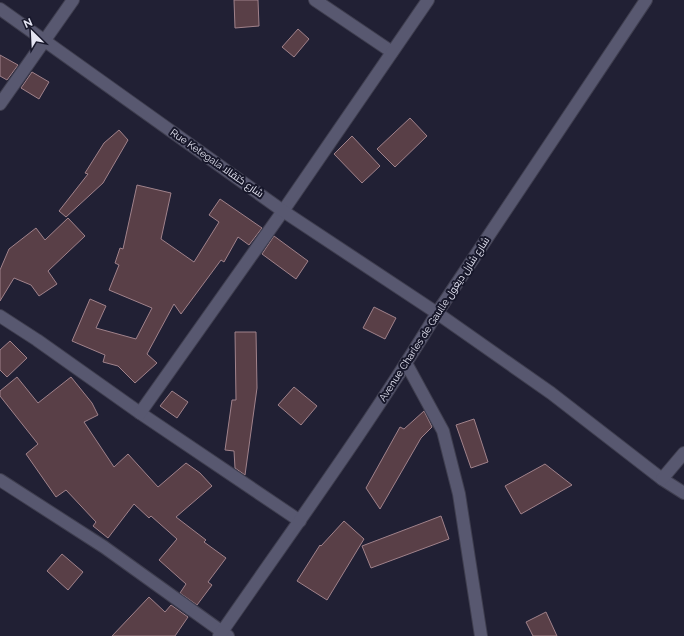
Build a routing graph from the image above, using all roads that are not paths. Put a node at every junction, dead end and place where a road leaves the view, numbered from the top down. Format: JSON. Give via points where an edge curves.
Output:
{"nodes":[{"id":1,"x":73,"y":0,"type":"edge"},
{"id":2,"x":315,"y":0,"type":"edge"},
{"id":3,"x":428,"y":0,"type":"edge"},
{"id":4,"x":646,"y":0,"type":"edge"},
{"id":5,"x":0,"y":9,"type":"edge"},
{"id":6,"x":45,"y":41,"type":"junction"},
{"id":7,"x":392,"y":52,"type":"junction"},
{"id":8,"x":0,"y":104,"type":"edge"},
{"id":9,"x":283,"y":210,"type":"junction"},
{"id":10,"x":437,"y":313,"type":"junction"},
{"id":11,"x":0,"y":316,"type":"edge"},
{"id":12,"x":406,"y":363,"type":"junction"},
{"id":13,"x":140,"y":413,"type":"junction"},
{"id":14,"x":684,"y":453,"type":"edge"},
{"id":15,"x":662,"y":479,"type":"junction"},
{"id":16,"x":0,"y":480,"type":"edge"},
{"id":17,"x":684,"y":493,"type":"edge"},
{"id":18,"x":300,"y":520,"type":"junction"},
{"id":19,"x":223,"y":634,"type":"edge"},
{"id":20,"x":481,"y":636,"type":"edge"}],
"edges":[{"from":1,"to":6,"type":"street"},
{"from":2,"to":7,"type":"street"},
{"from":3,"to":7,"type":"street"},
{"from":4,"to":10,"type":"street","name":"Avenue Charles de Gaulle شارع شارل ديغول"},
{"from":5,"to":6,"type":"street","name":"Rue Ketegala شارع كتقالا"},
{"from":6,"to":8,"type":"street"},
{"from":6,"to":9,"type":"street","name":"Rue Ketegala شارع كتقالا"},
{"from":7,"to":9,"type":"street"},
{"from":9,"to":10,"type":"street","name":"Rue Ketegala شارع كتقالا"},
{"from":9,"to":13,"type":"street"},
{"from":10,"to":12,"type":"street","name":"Avenue Charles de Gaulle شارع شارل ديغول"},
{"from":10,"to":15,"type":"street","name":"Rue Ketegala شارع كتقالا","via":[[551,393]]},
{"from":11,"to":13,"type":"street"},
{"from":12,"to":18,"type":"street","name":"Avenue Charles de Gaulle شارع شارل ديغول"},
{"from":12,"to":20,"type":"street","via":[[443,431],[459,494]]},
{"from":13,"to":18,"type":"street"},
{"from":14,"to":15,"type":"street"},
{"from":15,"to":17,"type":"street","name":"Rue Ketegala شارع كتقالا"},
{"from":16,"to":19,"type":"street","via":[[104,547]]},
{"from":18,"to":19,"type":"street","name":"Avenue Charles de Gaulle شارع شارل ديغول"}]}
